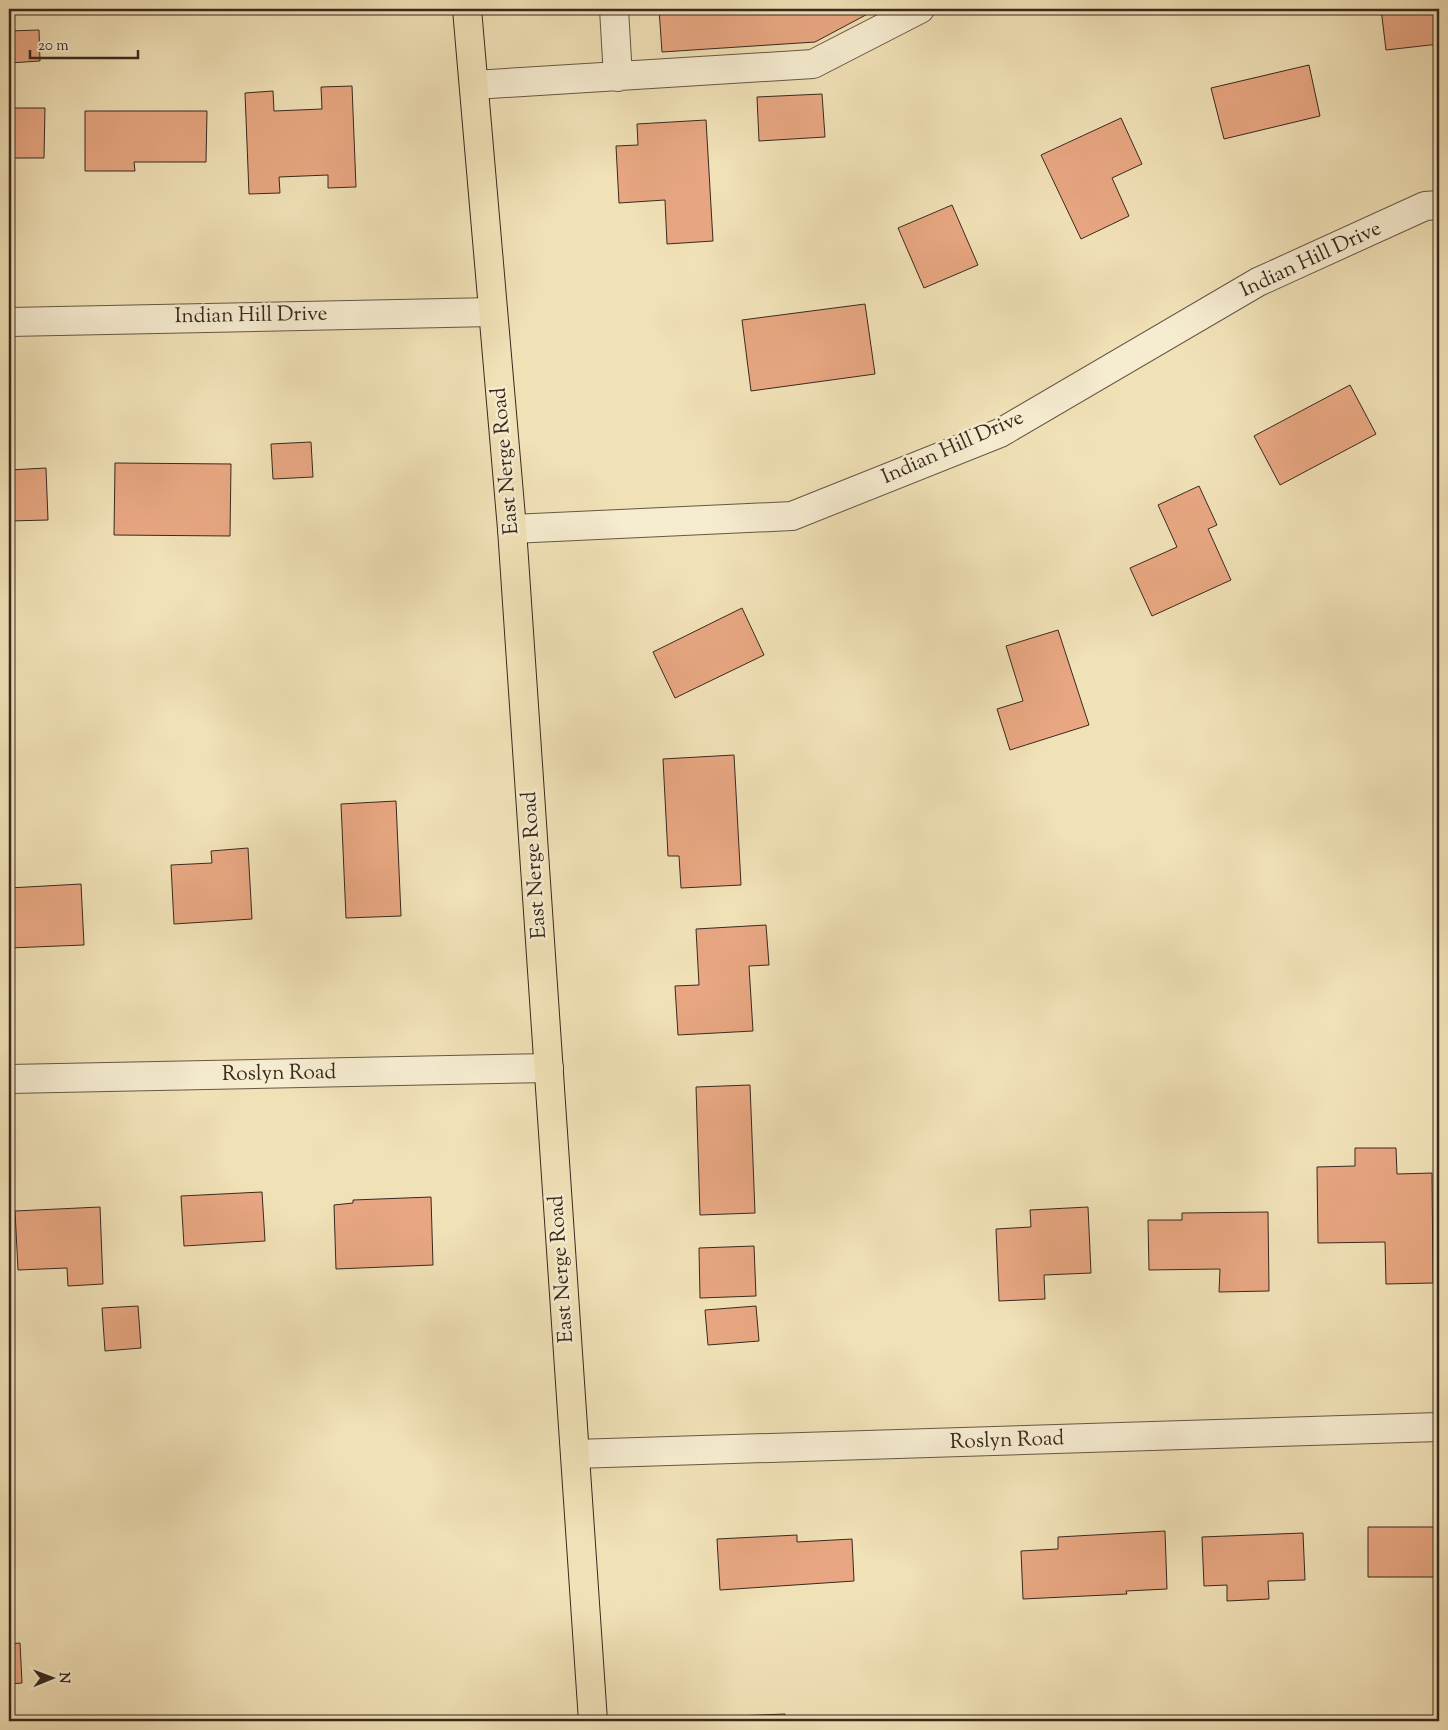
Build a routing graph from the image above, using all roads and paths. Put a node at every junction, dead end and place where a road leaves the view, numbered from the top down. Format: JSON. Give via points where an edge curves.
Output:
{"nodes":[{"id":1,"x":467,"y":9,"type":"edge"},
{"id":2,"x":614,"y":9,"type":"edge"},
{"id":3,"x":920,"y":9,"type":"edge"},
{"id":4,"x":618,"y":77,"type":"junction"},
{"id":5,"x":474,"y":85,"type":"junction"},
{"id":6,"x":1439,"y":205,"type":"edge"},
{"id":7,"x":493,"y":312,"type":"junction"},
{"id":8,"x":9,"y":322,"type":"edge"},
{"id":9,"x":512,"y":529,"type":"junction"},
{"id":10,"x":548,"y":1068,"type":"junction"},
{"id":11,"x":9,"y":1079,"type":"edge"},
{"id":12,"x":1439,"y":1427,"type":"edge"},
{"id":13,"x":575,"y":1454,"type":"junction"},
{"id":14,"x":593,"y":1721,"type":"edge"}],
"edges":[{"from":1,"to":5,"type":"main road","name":"East Nerge Road"},
{"from":2,"to":4,"type":"street"},
{"from":3,"to":4,"type":"street","via":[[813,64]]},
{"from":4,"to":5,"type":"street"},
{"from":5,"to":7,"type":"main road","name":"East Nerge Road"},
{"from":6,"to":9,"type":"street","name":"Indian Hill Drive","via":[[1425,206],[1258,282],[1000,433],[792,516]]},
{"from":7,"to":8,"type":"street","name":"Indian Hill Drive"},
{"from":7,"to":9,"type":"main road","name":"East Nerge Road"},
{"from":9,"to":10,"type":"main road","name":"East Nerge Road"},
{"from":10,"to":11,"type":"street","name":"Roslyn Road"},
{"from":10,"to":13,"type":"main road","name":"East Nerge Road"},
{"from":12,"to":13,"type":"street","name":"Roslyn Road"},
{"from":13,"to":14,"type":"main road","name":"East Nerge Road"}]}
